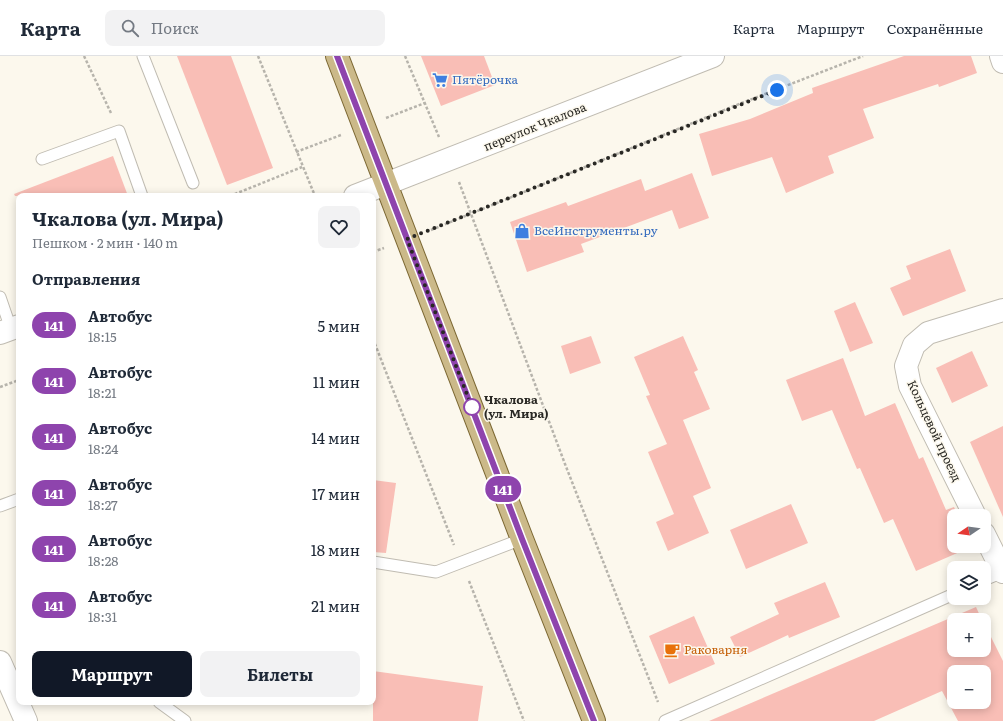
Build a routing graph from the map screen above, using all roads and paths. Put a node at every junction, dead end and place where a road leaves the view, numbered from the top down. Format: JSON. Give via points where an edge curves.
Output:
{"nodes":[{"id":1,"x":84,"y":56,"type":"edge"},
{"id":2,"x":143,"y":56,"type":"edge"},
{"id":3,"x":258,"y":56,"type":"edge"},
{"id":4,"x":337,"y":56,"type":"edge"},
{"id":5,"x":405,"y":56,"type":"edge"},
{"id":6,"x":713,"y":56,"type":"edge"},
{"id":7,"x":863,"y":56,"type":"edge"},
{"id":8,"x":1000,"y":56,"type":"edge"},
{"id":9,"x":1003,"y":62,"type":"edge"},
{"id":10,"x":119,"y":132,"type":"junction"},
{"id":11,"x":42,"y":159,"type":"dead end"},
{"id":12,"x":450,"y":160,"type":"junction"},
{"id":13,"x":302,"y":167,"type":"junction"},
{"id":14,"x":193,"y":183,"type":"dead end"},
{"id":15,"x":387,"y":184,"type":"junction"},
{"id":16,"x":141,"y":193,"type":"edge"},
{"id":17,"x":237,"y":193,"type":"edge"},
{"id":18,"x":314,"y":193,"type":"edge"},
{"id":19,"x":363,"y":193,"type":"edge"},
{"id":20,"x":472,"y":214,"type":"junction"},
{"id":21,"x":407,"y":239,"type":"junction"},
{"id":22,"x":376,"y":251,"type":"edge"},
{"id":23,"x":0,"y":297,"type":"edge"},
{"id":24,"x":1003,"y":310,"type":"edge"},
{"id":25,"x":10,"y":329,"type":"edge"},
{"id":26,"x":376,"y":347,"type":"edge"},
{"id":27,"x":16,"y":381,"type":"edge"},
{"id":28,"x":0,"y":387,"type":"edge"},
{"id":29,"x":16,"y":500,"type":"edge"},
{"id":30,"x":0,"y":506,"type":"edge"},
{"id":31,"x":972,"y":509,"type":"edge"},
{"id":32,"x":522,"y":539,"type":"junction"},
{"id":33,"x":991,"y":548,"type":"edge"},
{"id":34,"x":376,"y":562,"type":"edge"},
{"id":35,"x":461,"y":563,"type":"junction"},
{"id":36,"x":1003,"y":572,"type":"edge"},
{"id":37,"x":991,"y":577,"type":"edge"},
{"id":38,"x":947,"y":597,"type":"edge"},
{"id":39,"x":0,"y":662,"type":"edge"},
{"id":40,"x":11,"y":693,"type":"edge"},
{"id":41,"x":16,"y":702,"type":"edge"},
{"id":42,"x":17,"y":705,"type":"edge"},
{"id":43,"x":163,"y":705,"type":"edge"},
{"id":44,"x":26,"y":721,"type":"edge"},
{"id":45,"x":185,"y":721,"type":"edge"},
{"id":46,"x":524,"y":721,"type":"edge"},
{"id":47,"x":594,"y":721,"type":"edge"},
{"id":48,"x":665,"y":721,"type":"edge"}],
"edges":[{"from":1,"to":10,"type":"path"},
{"from":2,"to":14,"type":"lane"},
{"from":3,"to":13,"type":"path"},
{"from":4,"to":15,"type":"main road"},
{"from":5,"to":12,"type":"path"},
{"from":6,"to":12,"type":"street","name":"переулок Чкалова"},
{"from":7,"to":20,"type":"path"},
{"from":8,"to":9,"type":"street"},
{"from":10,"to":11,"type":"lane"},
{"from":10,"to":16,"type":"lane"},
{"from":12,"to":15,"type":"street","name":"переулок Чкалова"},
{"from":12,"to":20,"type":"path"},
{"from":13,"to":17,"type":"path"},
{"from":13,"to":18,"type":"path"},
{"from":15,"to":19,"type":"street","name":"переулок Чкалова"},
{"from":15,"to":21,"type":"main road"},
{"from":20,"to":21,"type":"path"},
{"from":20,"to":48,"type":"path","via":[[565,464]]},
{"from":21,"to":22,"type":"path"},
{"from":21,"to":32,"type":"main road"},
{"from":23,"to":25,"type":"lane"},
{"from":24,"to":31,"type":"street","name":"Кольцевой проезд","via":[[928,333],[914,346],[906,366],[910,386]]},
{"from":26,"to":35,"type":"path"},
{"from":27,"to":28,"type":"path"},
{"from":29,"to":30,"type":"lane"},
{"from":32,"to":35,"type":"lane"},
{"from":32,"to":47,"type":"main road"},
{"from":33,"to":36,"type":"street"},
{"from":34,"to":35,"type":"lane","via":[[436,572]]},
{"from":35,"to":46,"type":"path"},
{"from":36,"to":37,"type":"lane"},
{"from":38,"to":48,"type":"lane"},
{"from":39,"to":40,"type":"street"},
{"from":40,"to":41,"type":"street"},
{"from":42,"to":44,"type":"street"},
{"from":43,"to":45,"type":"lane"}]}
